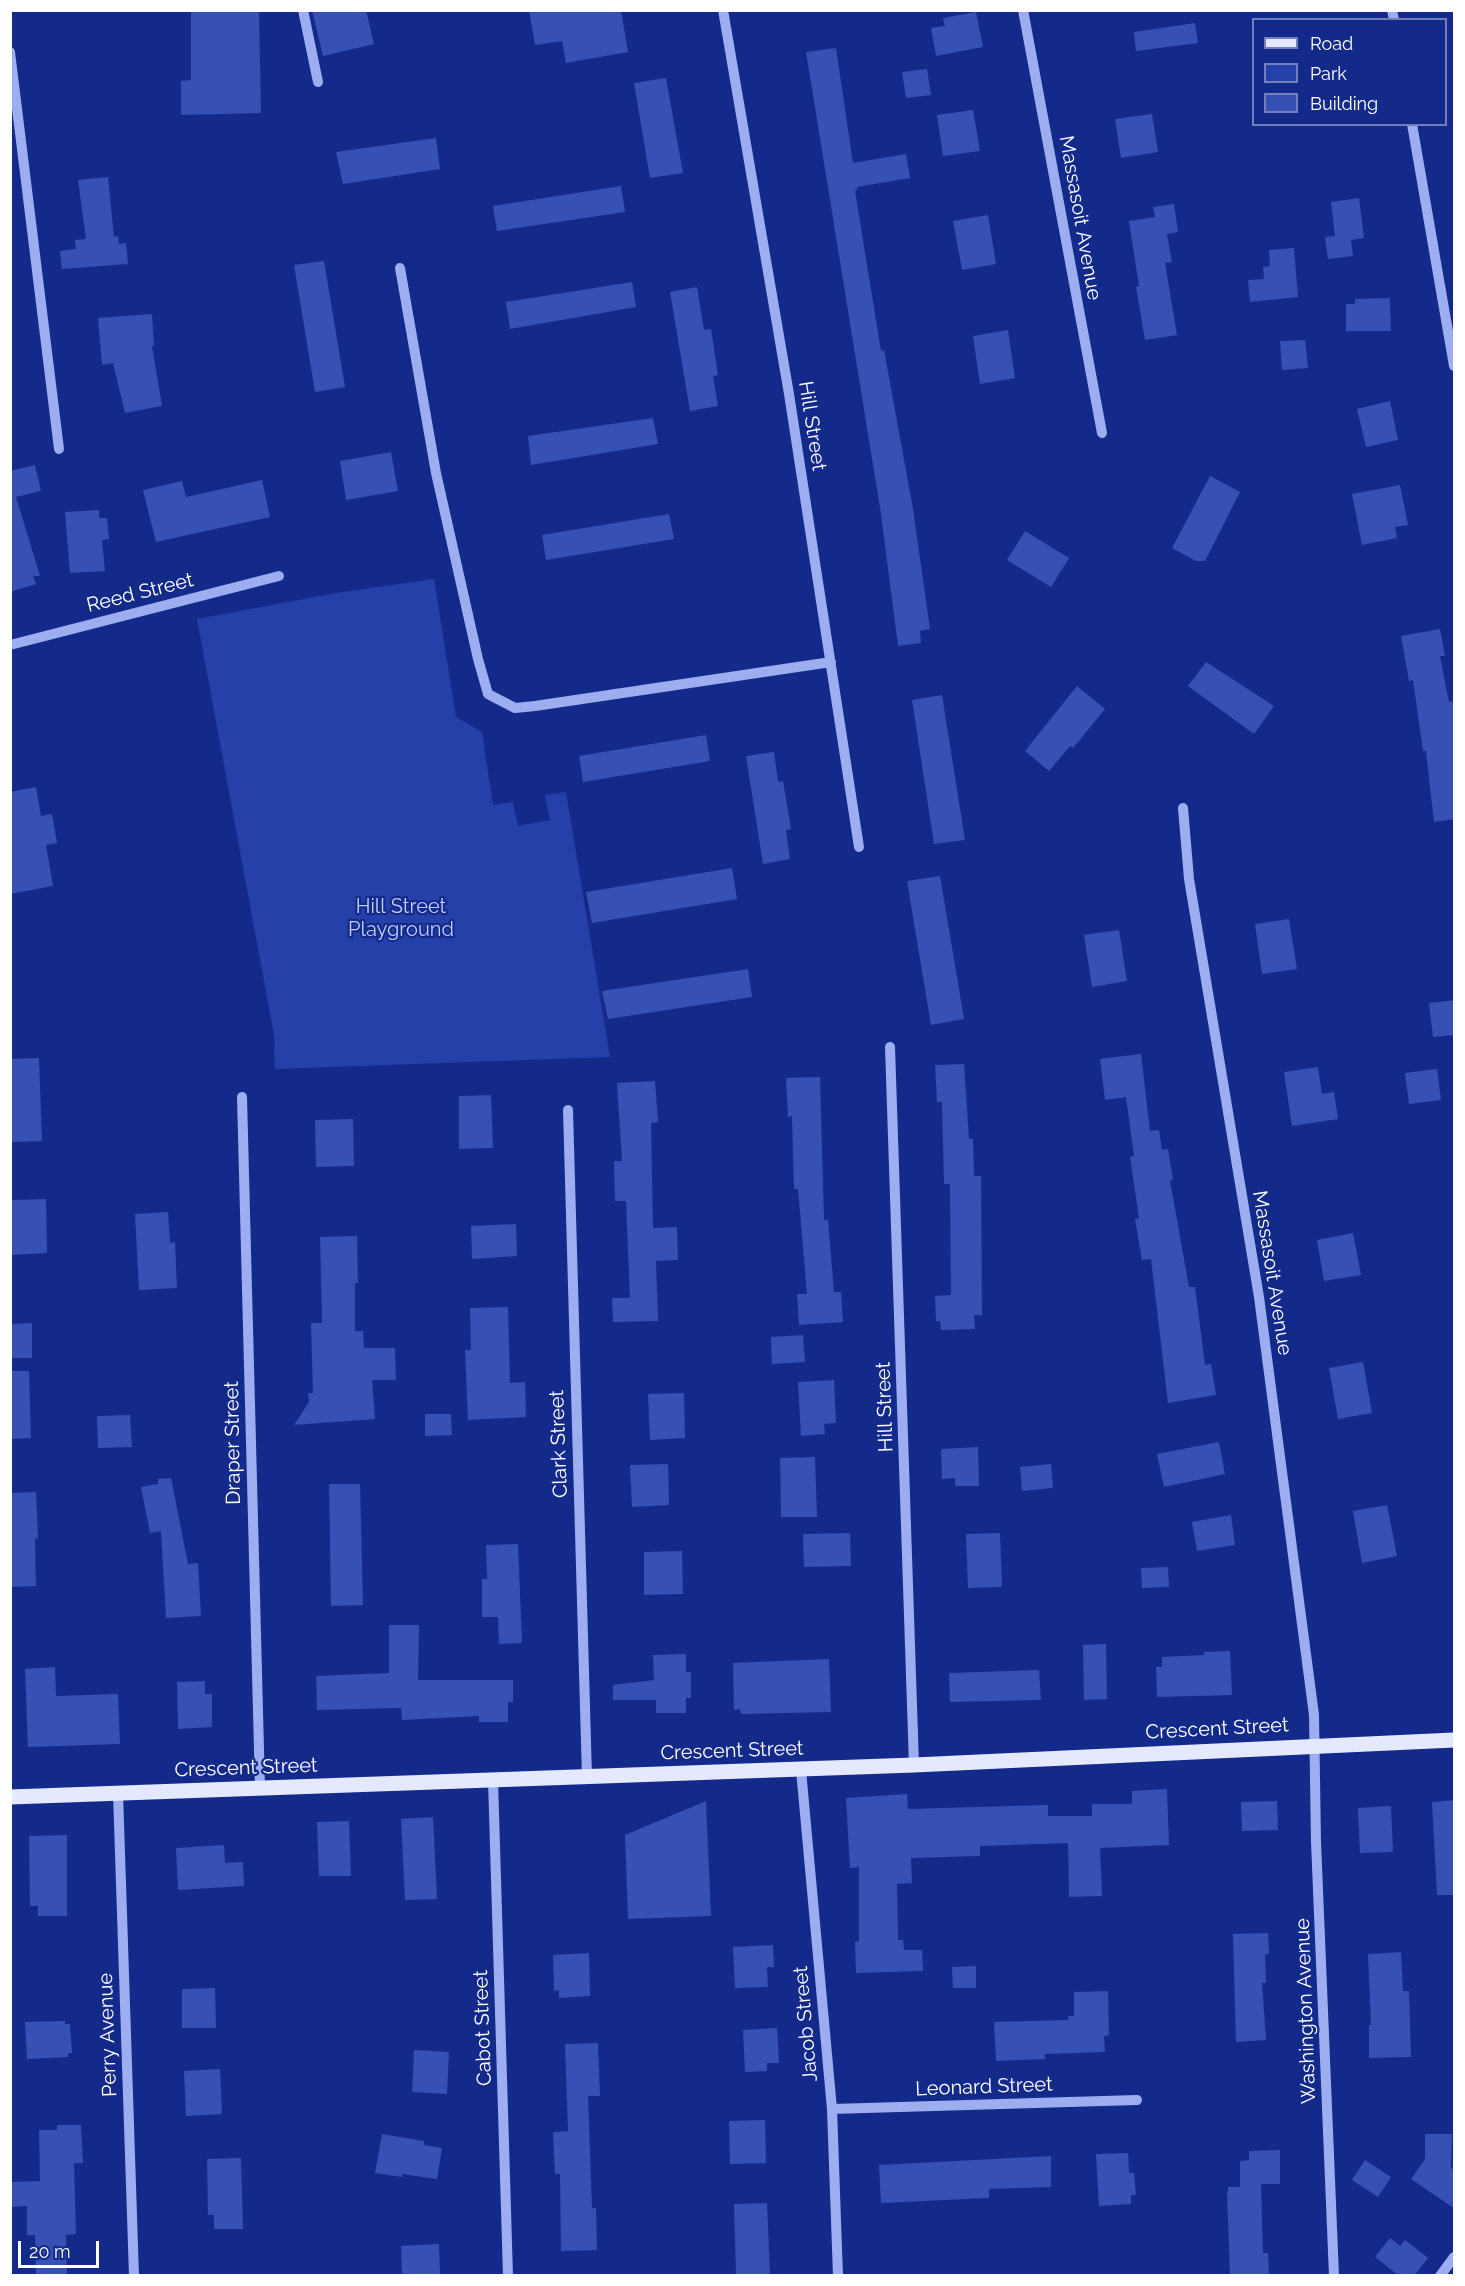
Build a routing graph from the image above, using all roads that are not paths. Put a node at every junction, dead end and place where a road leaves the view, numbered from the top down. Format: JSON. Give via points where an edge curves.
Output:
{"nodes":[{"id":1,"x":303,"y":10,"type":"edge"},
{"id":2,"x":723,"y":10,"type":"edge"},
{"id":3,"x":1023,"y":10,"type":"edge"},
{"id":4,"x":10,"y":52,"type":"edge"},
{"id":5,"x":318,"y":82,"type":"dead end"},
{"id":6,"x":1412,"y":126,"type":"edge"},
{"id":7,"x":400,"y":268,"type":"dead end"},
{"id":8,"x":1455,"y":366,"type":"edge"},
{"id":9,"x":1102,"y":433,"type":"dead end"},
{"id":10,"x":59,"y":449,"type":"dead end"},
{"id":11,"x":279,"y":576,"type":"dead end"},
{"id":12,"x":10,"y":645,"type":"edge"},
{"id":13,"x":831,"y":662,"type":"junction"},
{"id":14,"x":1183,"y":808,"type":"dead end"},
{"id":15,"x":859,"y":847,"type":"dead end"},
{"id":16,"x":890,"y":1047,"type":"dead end"},
{"id":17,"x":242,"y":1097,"type":"dead end"},
{"id":18,"x":568,"y":1110,"type":"dead end"},
{"id":19,"x":1455,"y":1740,"type":"edge"},
{"id":20,"x":1314,"y":1746,"type":"junction"},
{"id":21,"x":914,"y":1765,"type":"junction"},
{"id":22,"x":801,"y":1770,"type":"junction"},
{"id":23,"x":587,"y":1777,"type":"junction"},
{"id":24,"x":493,"y":1780,"type":"junction"},
{"id":25,"x":260,"y":1788,"type":"junction"},
{"id":26,"x":118,"y":1793,"type":"junction"},
{"id":27,"x":10,"y":1797,"type":"edge"},
{"id":28,"x":1137,"y":2100,"type":"dead end"},
{"id":29,"x":832,"y":2109,"type":"junction"},
{"id":30,"x":1455,"y":2257,"type":"edge"},
{"id":31,"x":134,"y":2276,"type":"edge"},
{"id":32,"x":508,"y":2276,"type":"edge"},
{"id":33,"x":838,"y":2276,"type":"edge"},
{"id":34,"x":1334,"y":2276,"type":"edge"},
{"id":35,"x":1440,"y":2276,"type":"edge"}],
"edges":[{"from":1,"to":5,"type":"street"},
{"from":2,"to":13,"type":"street","name":"Hill Street"},
{"from":3,"to":9,"type":"street","name":"Massasoit Avenue"},
{"from":4,"to":10,"type":"street"},
{"from":6,"to":8,"type":"street"},
{"from":7,"to":13,"type":"street","via":[[436,473],[488,694],[515,708]]},
{"from":11,"to":12,"type":"street","name":"Reed Street"},
{"from":13,"to":15,"type":"street","name":"Hill Street"},
{"from":14,"to":20,"type":"street","name":"Massasoit Avenue","via":[[1189,879],[1259,1298],[1313,1707]]},
{"from":16,"to":21,"type":"street","name":"Hill Street"},
{"from":17,"to":25,"type":"street","name":"Draper Street"},
{"from":18,"to":23,"type":"street","name":"Clark Street"},
{"from":19,"to":20,"type":"main road","name":"Crescent Street"},
{"from":20,"to":21,"type":"main road","name":"Crescent Street"},
{"from":20,"to":34,"type":"street","name":"Washington Avenue"},
{"from":21,"to":22,"type":"main road","name":"Crescent Street"},
{"from":22,"to":23,"type":"main road","name":"Crescent Street"},
{"from":22,"to":29,"type":"street","name":"Jacob Street"},
{"from":23,"to":24,"type":"main road","name":"Crescent Street"},
{"from":24,"to":25,"type":"main road","name":"Crescent Street"},
{"from":24,"to":32,"type":"street","name":"Cabot Street"},
{"from":25,"to":26,"type":"main road","name":"Crescent Street"},
{"from":26,"to":27,"type":"main road","name":"Crescent Street"},
{"from":26,"to":31,"type":"street","name":"Perry Avenue"},
{"from":28,"to":29,"type":"street","name":"Leonard Street"},
{"from":29,"to":33,"type":"street","name":"Jacob Street"},
{"from":30,"to":35,"type":"street"}]}
